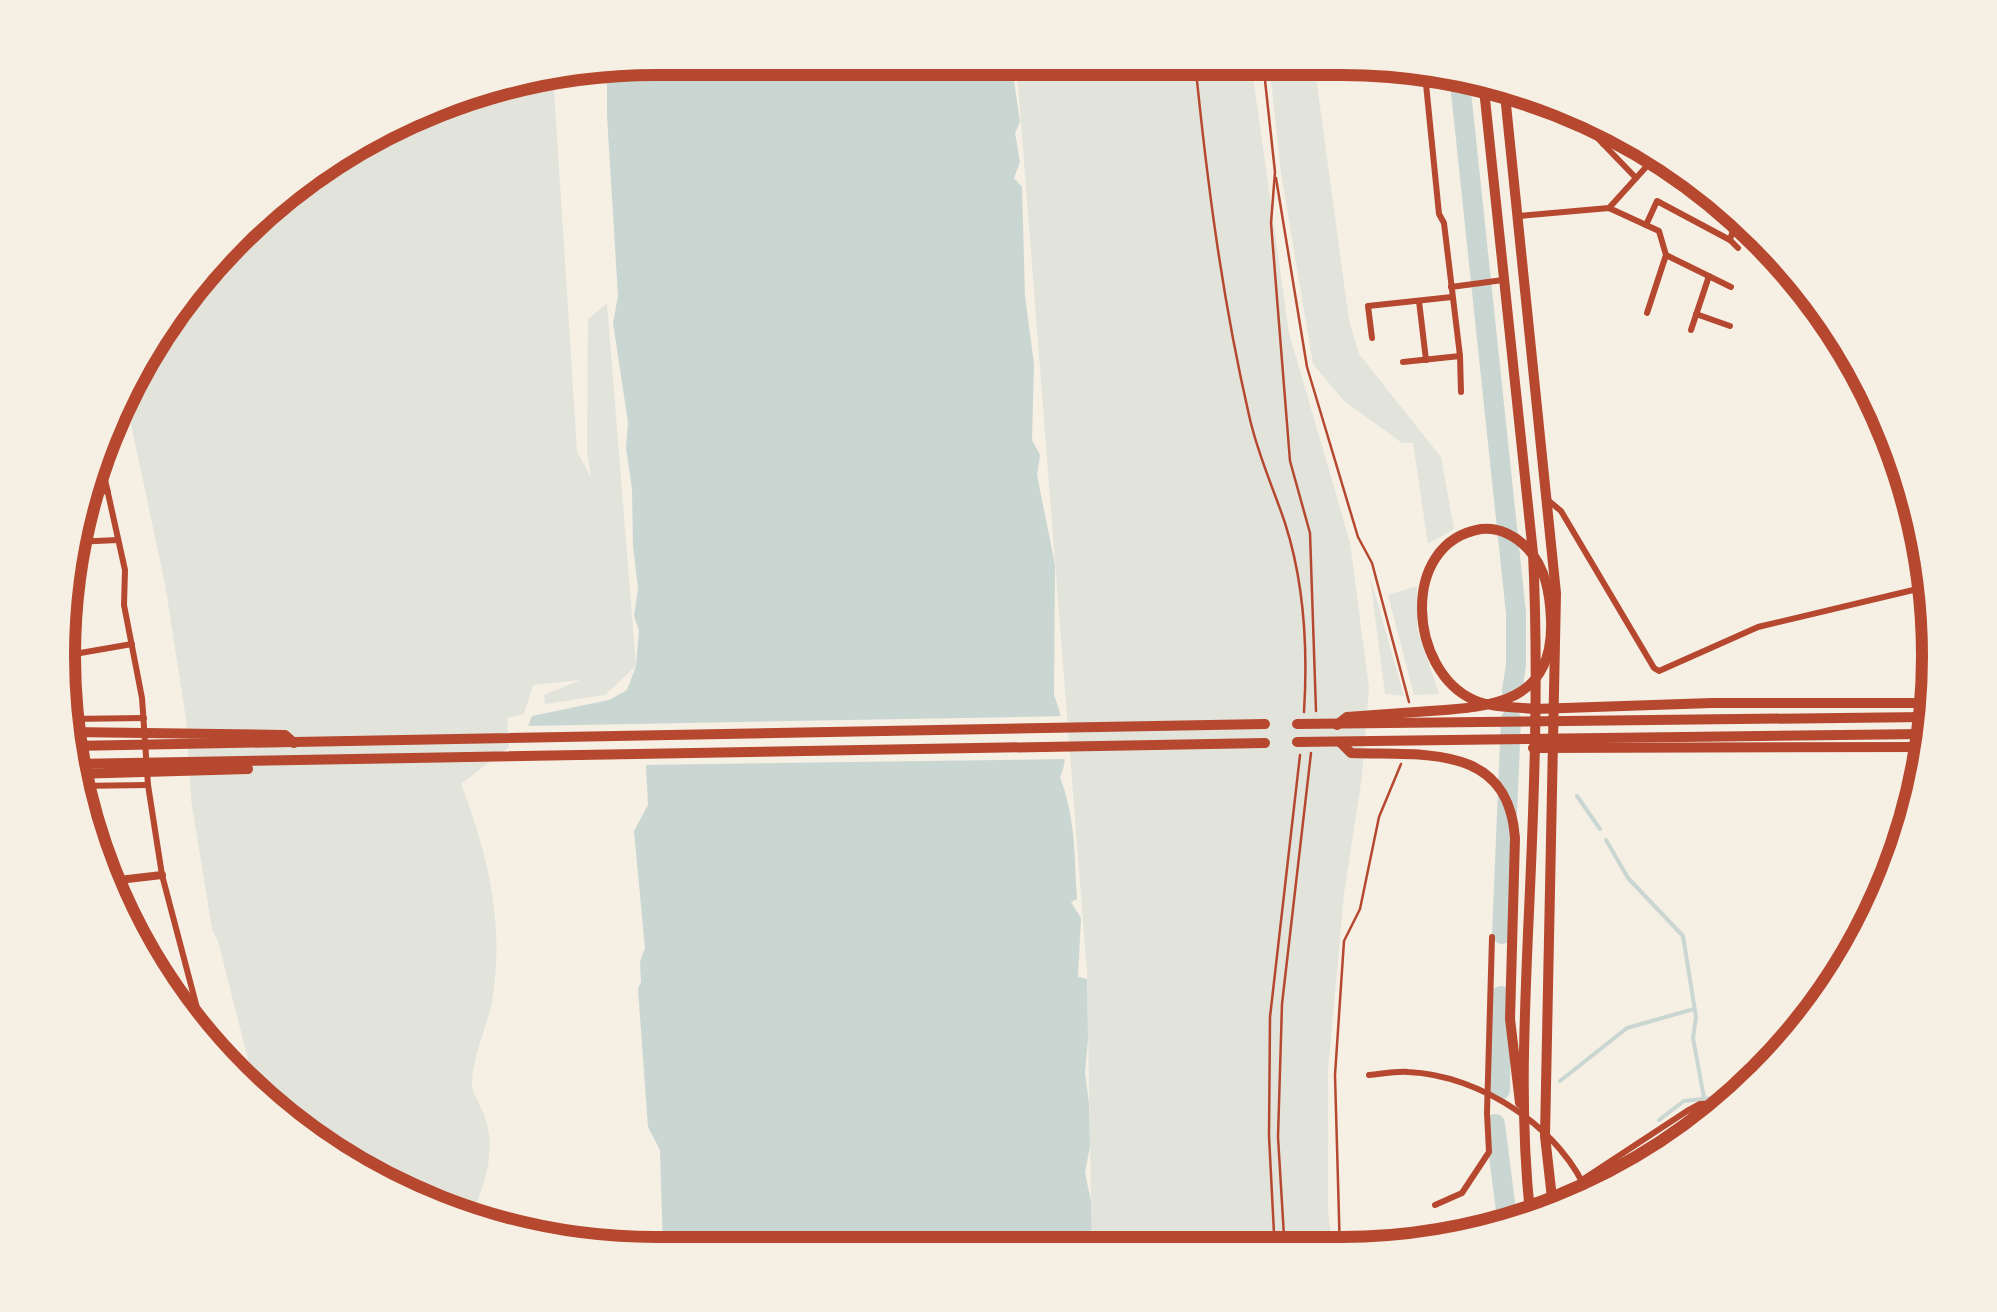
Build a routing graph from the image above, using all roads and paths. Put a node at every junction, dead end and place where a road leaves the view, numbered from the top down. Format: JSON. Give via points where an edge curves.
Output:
{"nodes":[{"id":1,"x":1196,"y":75,"type":"edge"},
{"id":2,"x":1264,"y":75,"type":"edge"},
{"id":3,"x":1426,"y":81,"type":"edge"},
{"id":4,"x":1484,"y":93,"type":"edge"},
{"id":5,"x":1506,"y":99,"type":"edge"},
{"id":6,"x":1592,"y":132,"type":"edge"},
{"id":7,"x":1608,"y":140,"type":"edge"},
{"id":8,"x":1604,"y":144,"type":"junction"},
{"id":9,"x":1649,"y":164,"type":"edge"},
{"id":10,"x":1636,"y":178,"type":"junction"},
{"id":11,"x":1609,"y":208,"type":"junction"},
{"id":12,"x":1518,"y":216,"type":"junction"},
{"id":13,"x":1646,"y":225,"type":"junction"},
{"id":14,"x":1734,"y":228,"type":"edge"},
{"id":15,"x":1730,"y":240,"type":"junction"},
{"id":16,"x":1738,"y":248,"type":"dead end"},
{"id":17,"x":1666,"y":256,"type":"junction"},
{"id":18,"x":1708,"y":276,"type":"junction"},
{"id":19,"x":1504,"y":280,"type":"junction"},
{"id":20,"x":1731,"y":286,"type":"dead end"},
{"id":21,"x":1451,"y":287,"type":"junction"},
{"id":22,"x":1452,"y":297,"type":"junction"},
{"id":23,"x":1419,"y":301,"type":"junction"},
{"id":24,"x":1647,"y":313,"type":"dead end"},
{"id":25,"x":1696,"y":314,"type":"junction"},
{"id":26,"x":1730,"y":326,"type":"dead end"},
{"id":27,"x":1691,"y":330,"type":"dead end"},
{"id":28,"x":1372,"y":338,"type":"dead end"},
{"id":29,"x":1460,"y":356,"type":"junction"},
{"id":30,"x":1426,"y":360,"type":"junction"},
{"id":31,"x":1403,"y":362,"type":"dead end"},
{"id":32,"x":1460,"y":392,"type":"dead end"},
{"id":33,"x":104,"y":475,"type":"edge"},
{"id":34,"x":100,"y":490,"type":"edge"},
{"id":35,"x":108,"y":492,"type":"junction"},
{"id":36,"x":1547,"y":500,"type":"junction"},
{"id":37,"x":118,"y":540,"type":"junction"},
{"id":38,"x":86,"y":541,"type":"edge"},
{"id":39,"x":1918,"y":589,"type":"edge"},
{"id":40,"x":132,"y":644,"type":"junction"},
{"id":41,"x":75,"y":654,"type":"edge"},
{"id":42,"x":1920,"y":702,"type":"edge"},
{"id":43,"x":1535,"y":708,"type":"junction"},
{"id":44,"x":1555,"y":708,"type":"junction"},
{"id":45,"x":1919,"y":717,"type":"edge"},
{"id":46,"x":144,"y":718,"type":"junction"},
{"id":47,"x":1300,"y":719,"type":"joint"},
{"id":48,"x":79,"y":720,"type":"edge"},
{"id":49,"x":1315,"y":722,"type":"dead end"},
{"id":50,"x":1265,"y":724,"type":"dead end"},
{"id":51,"x":1337,"y":725,"type":"junction"},
{"id":52,"x":80,"y":732,"type":"edge"},
{"id":53,"x":1917,"y":734,"type":"edge"},
{"id":54,"x":1313,"y":740,"type":"dead end"},
{"id":55,"x":294,"y":742,"type":"junction"},
{"id":56,"x":1340,"y":742,"type":"junction"},
{"id":57,"x":1266,"y":743,"type":"dead end"},
{"id":58,"x":82,"y":746,"type":"edge"},
{"id":59,"x":1915,"y":746,"type":"edge"},
{"id":60,"x":1299,"y":747,"type":"joint"},
{"id":61,"x":1533,"y":748,"type":"junction"},
{"id":62,"x":1555,"y":748,"type":"junction"},
{"id":63,"x":295,"y":762,"type":"junction"},
{"id":64,"x":85,"y":764,"type":"edge"},
{"id":65,"x":87,"y":774,"type":"edge"},
{"id":66,"x":148,"y":785,"type":"junction"},
{"id":67,"x":90,"y":786,"type":"edge"},
{"id":68,"x":162,"y":875,"type":"junction"},
{"id":69,"x":119,"y":879,"type":"edge"},
{"id":70,"x":1492,"y":937,"type":"dead end"},
{"id":71,"x":1493,"y":968,"type":"junction"},
{"id":72,"x":1510,"y":968,"type":"junction"},
{"id":73,"x":199,"y":1015,"type":"edge"},
{"id":74,"x":1369,"y":1075,"type":"dead end"},
{"id":75,"x":1488,"y":1094,"type":"junction"},
{"id":76,"x":1711,"y":1104,"type":"edge"},
{"id":77,"x":1522,"y":1114,"type":"junction"},
{"id":78,"x":1545,"y":1136,"type":"junction"},
{"id":79,"x":1582,"y":1180,"type":"junction"},
{"id":80,"x":1583,"y":1184,"type":"edge"},
{"id":81,"x":1552,"y":1197,"type":"edge"},
{"id":82,"x":1435,"y":1205,"type":"dead end"},
{"id":83,"x":1529,"y":1205,"type":"edge"},
{"id":84,"x":1274,"y":1237,"type":"edge"},
{"id":85,"x":1284,"y":1237,"type":"edge"}],
"edges":[{"from":1,"to":47,"type":"path","via":[[1209,203],[1238,367],[1302,601],[1308,658]]},
{"from":2,"to":49,"type":"path","via":[[1290,462],[1310,532]]},
{"from":3,"to":21,"type":"street"},
{"from":4,"to":19,"type":"main road"},
{"from":5,"to":12,"type":"main road"},
{"from":6,"to":8,"type":"street"},
{"from":7,"to":8,"type":"street"},
{"from":8,"to":10,"type":"street"},
{"from":9,"to":10,"type":"street"},
{"from":10,"to":11,"type":"street"},
{"from":11,"to":12,"type":"street"},
{"from":11,"to":13,"type":"street"},
{"from":12,"to":36,"type":"main road"},
{"from":13,"to":15,"type":"street","via":[[1657,201]]},
{"from":13,"to":17,"type":"street","via":[[1659,231]]},
{"from":14,"to":15,"type":"street"},
{"from":15,"to":16,"type":"street"},
{"from":17,"to":18,"type":"street"},
{"from":17,"to":24,"type":"street"},
{"from":18,"to":20,"type":"street"},
{"from":18,"to":25,"type":"street"},
{"from":19,"to":21,"type":"street"},
{"from":19,"to":43,"type":"main road","via":[[1534,553]]},
{"from":21,"to":22,"type":"street"},
{"from":22,"to":23,"type":"street"},
{"from":22,"to":29,"type":"street"},
{"from":23,"to":28,"type":"street","via":[[1368,306]]},
{"from":23,"to":30,"type":"street"},
{"from":25,"to":26,"type":"street"},
{"from":25,"to":27,"type":"street"},
{"from":29,"to":30,"type":"street"},
{"from":29,"to":32,"type":"street"},
{"from":30,"to":31,"type":"street"},
{"from":33,"to":35,"type":"street"},
{"from":34,"to":35,"type":"street"},
{"from":35,"to":37,"type":"street"},
{"from":36,"to":39,"type":"street","via":[[1659,670],[1758,628]]},
{"from":36,"to":44,"type":"main road","via":[[1556,594]]},
{"from":37,"to":38,"type":"street"},
{"from":37,"to":40,"type":"street"},
{"from":40,"to":41,"type":"street"},
{"from":40,"to":46,"type":"street"},
{"from":42,"to":44,"type":"main road"},
{"from":43,"to":44,"type":"main road"},
{"from":43,"to":51,"type":"main road","via":[[1475,701],[1436,665],[1424,630],[1423,582],[1432,558],[1463,533],[1488,528],[1507,532],[1529,550],[1545,578],[1551,626],[1542,669],[1518,693],[1485,708],[1346,717]]},
{"from":43,"to":61,"type":"main road"},
{"from":44,"to":62,"type":"main road"},
{"from":45,"to":51,"type":"main road"},
{"from":46,"to":48,"type":"street"},
{"from":46,"to":66,"type":"street"},
{"from":47,"to":51,"type":"main road"},
{"from":50,"to":55,"type":"main road"},
{"from":52,"to":55,"type":"main road","via":[[285,735]]},
{"from":53,"to":56,"type":"main road"},
{"from":54,"to":85,"type":"path","via":[[1282,1004],[1278,1137]]},
{"from":55,"to":58,"type":"main road"},
{"from":56,"to":60,"type":"main road"},
{"from":56,"to":72,"type":"main road","via":[[1351,753],[1442,756],[1478,768],[1503,792],[1516,838]]},
{"from":57,"to":63,"type":"main road"},
{"from":59,"to":62,"type":"main road"},
{"from":60,"to":84,"type":"path","via":[[1270,1017]]},
{"from":61,"to":62,"type":"main road"},
{"from":61,"to":77,"type":"main road"},
{"from":62,"to":78,"type":"main road"},
{"from":63,"to":64,"type":"main road"},
{"from":63,"to":65,"type":"main road"},
{"from":66,"to":67,"type":"street"},
{"from":66,"to":68,"type":"street"},
{"from":68,"to":69,"type":"street"},
{"from":68,"to":73,"type":"street"},
{"from":70,"to":71,"type":"street"},
{"from":71,"to":72,"type":"street"},
{"from":71,"to":75,"type":"street"},
{"from":72,"to":77,"type":"main road"},
{"from":74,"to":75,"type":"street","via":[[1433,1075]]},
{"from":75,"to":77,"type":"street"},
{"from":75,"to":82,"type":"street","via":[[1489,1152],[1462,1194]]},
{"from":76,"to":79,"type":"street","via":[[1687,1110]]},
{"from":77,"to":78,"type":"street"},
{"from":77,"to":83,"type":"main road"},
{"from":78,"to":79,"type":"street"},
{"from":78,"to":81,"type":"main road"},
{"from":79,"to":80,"type":"street"}]}
